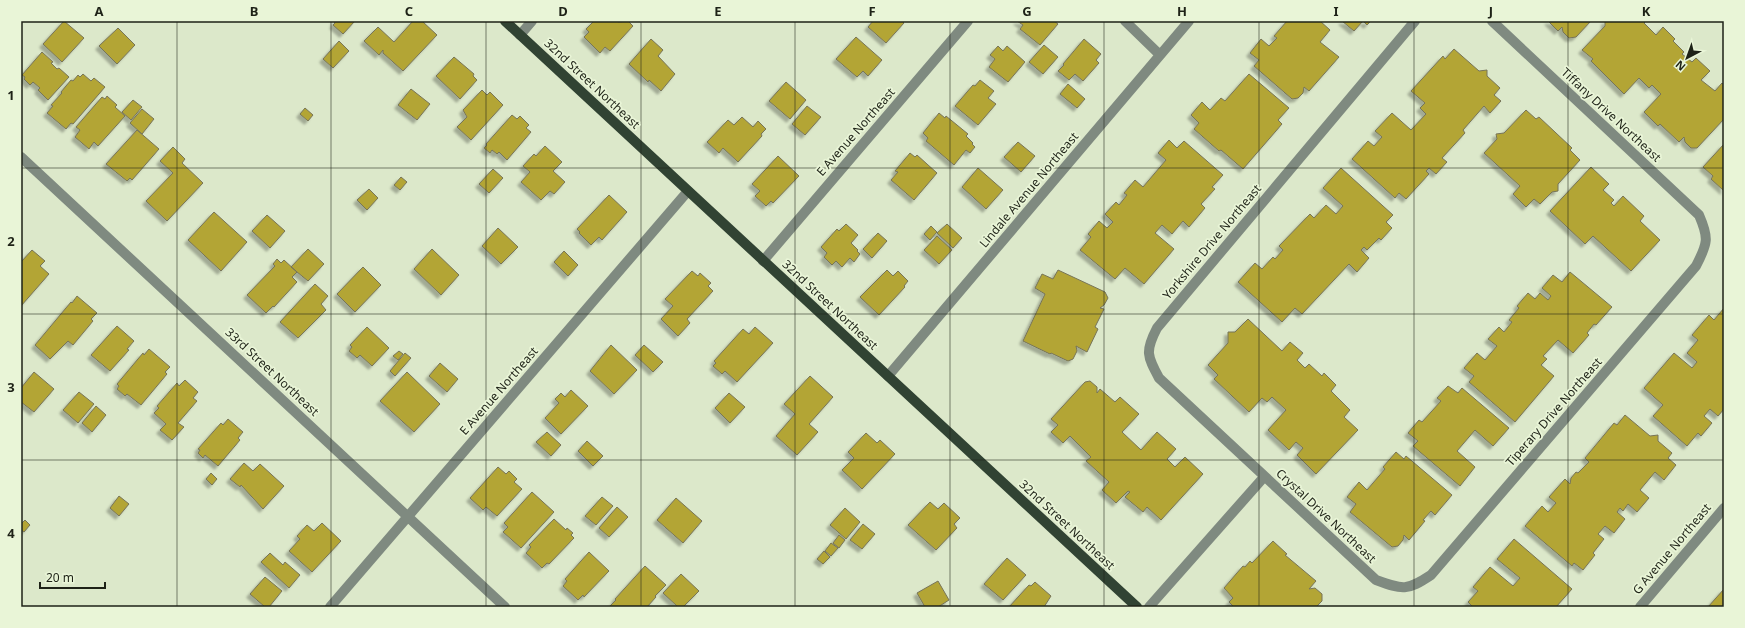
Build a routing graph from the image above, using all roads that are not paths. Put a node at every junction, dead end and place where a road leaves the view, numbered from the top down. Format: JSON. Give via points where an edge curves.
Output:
{"nodes":[{"id":1,"x":505,"y":21,"type":"edge"},
{"id":2,"x":532,"y":21,"type":"edge"},
{"id":3,"x":968,"y":21,"type":"edge"},
{"id":4,"x":1125,"y":21,"type":"edge"},
{"id":5,"x":1189,"y":21,"type":"edge"},
{"id":6,"x":1415,"y":21,"type":"edge"},
{"id":7,"x":1492,"y":21,"type":"edge"},
{"id":8,"x":520,"y":35,"type":"junction"},
{"id":9,"x":1160,"y":55,"type":"junction"},
{"id":10,"x":21,"y":157,"type":"edge"},
{"id":11,"x":688,"y":192,"type":"junction"},
{"id":12,"x":1706,"y":232,"type":"joint"},
{"id":13,"x":763,"y":261,"type":"junction"},
{"id":14,"x":888,"y":376,"type":"junction"},
{"id":15,"x":1264,"y":477,"type":"junction"},
{"id":16,"x":1724,"y":508,"type":"edge"},
{"id":17,"x":408,"y":516,"type":"junction"},
{"id":18,"x":1397,"y":588,"type":"joint"},
{"id":19,"x":330,"y":607,"type":"edge"},
{"id":20,"x":505,"y":607,"type":"edge"},
{"id":21,"x":1137,"y":607,"type":"edge"},
{"id":22,"x":1149,"y":607,"type":"edge"},
{"id":23,"x":1640,"y":607,"type":"edge"}],
"edges":[{"from":1,"to":8,"type":"main road","name":"32nd Street Northeast"},
{"from":2,"to":8,"type":"street"},
{"from":3,"to":13,"type":"street","name":"E Avenue Northeast"},
{"from":4,"to":9,"type":"street"},
{"from":5,"to":9,"type":"street","name":"Lindale Avenue Northeast"},
{"from":6,"to":15,"type":"street","name":"Yorkshire Drive Northeast","via":[[1162,322],[1150,342],[1149,359],[1159,378]]},
{"from":7,"to":12,"type":"street","name":"Tiffany Drive Northeast","via":[[1699,214]]},
{"from":8,"to":11,"type":"main road","name":"32nd Street Northeast"},
{"from":9,"to":14,"type":"street","name":"Lindale Avenue Northeast"},
{"from":10,"to":17,"type":"street","name":"33rd Street Northeast"},
{"from":11,"to":13,"type":"main road","name":"32nd Street Northeast"},
{"from":11,"to":17,"type":"street","name":"E Avenue Northeast"},
{"from":12,"to":18,"type":"street","name":"Tiperary Drive Northeast","via":[[1705,249],[1696,266],[1431,575],[1415,586]]},
{"from":13,"to":14,"type":"main road","name":"32nd Street Northeast"},
{"from":14,"to":21,"type":"main road","name":"32nd Street Northeast"},
{"from":15,"to":18,"type":"street","name":"Crystal Drive Northeast","via":[[1376,580]]},
{"from":15,"to":22,"type":"street","name":"Crystal Drive Northeast"},
{"from":16,"to":23,"type":"street","name":"G Avenue Northeast"},
{"from":17,"to":19,"type":"street","name":"E Avenue Northeast"},
{"from":17,"to":20,"type":"street","name":"33rd Street Northeast"}]}
